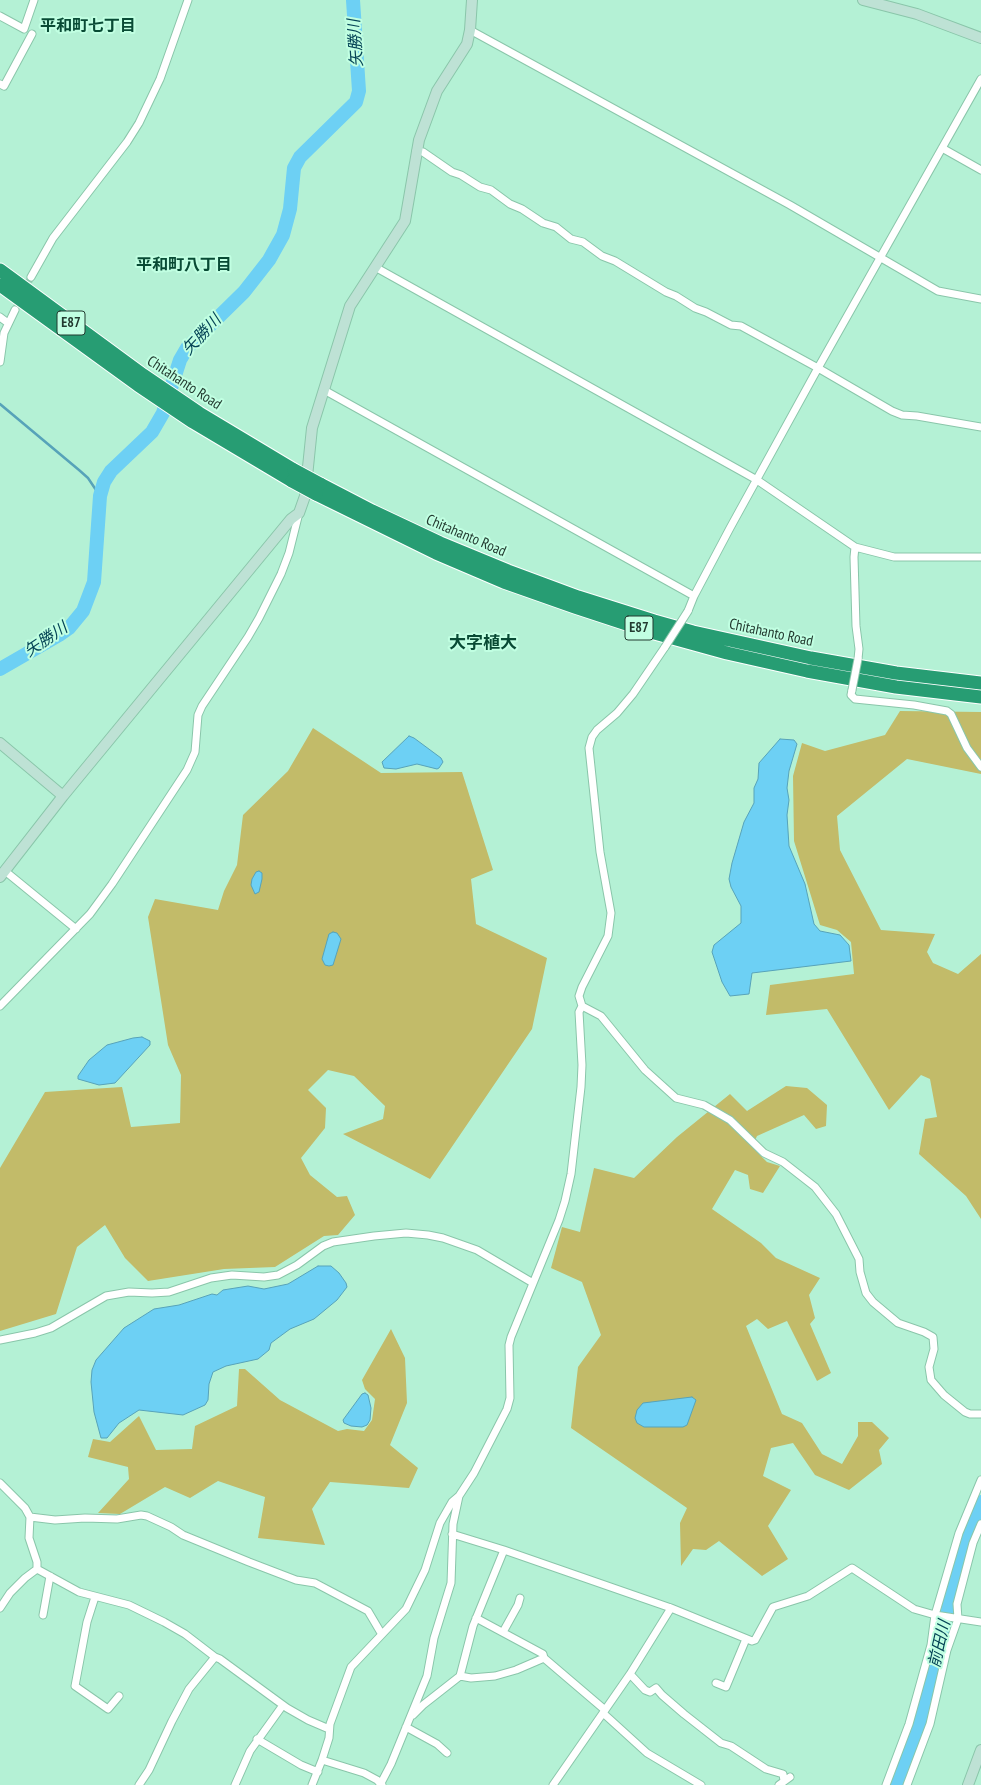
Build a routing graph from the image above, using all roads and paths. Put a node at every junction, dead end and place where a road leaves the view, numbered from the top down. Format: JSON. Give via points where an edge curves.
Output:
{"nodes":[{"id":1,"x":34,"y":0,"type":"edge"},
{"id":2,"x":188,"y":0,"type":"edge"},
{"id":3,"x":472,"y":0,"type":"edge"},
{"id":4,"x":863,"y":0,"type":"edge"},
{"id":5,"x":0,"y":16,"type":"edge"},
{"id":6,"x":470,"y":30,"type":"junction"},
{"id":7,"x":32,"y":34,"type":"dead end"},
{"id":8,"x":981,"y":38,"type":"edge"},
{"id":9,"x":981,"y":79,"type":"edge"},
{"id":10,"x":0,"y":84,"type":"edge"},
{"id":11,"x":942,"y":148,"type":"junction"},
{"id":12,"x":416,"y":150,"type":"junction"},
{"id":13,"x":981,"y":170,"type":"edge"},
{"id":14,"x":881,"y":258,"type":"junction"},
{"id":15,"x":375,"y":267,"type":"junction"},
{"id":16,"x":0,"y":270,"type":"edge"},
{"id":17,"x":31,"y":277,"type":"tunnel mouth"},
{"id":18,"x":0,"y":285,"type":"edge"},
{"id":19,"x":981,"y":299,"type":"edge"},
{"id":20,"x":14,"y":310,"type":"tunnel mouth"},
{"id":21,"x":0,"y":317,"type":"edge"},
{"id":22,"x":8,"y":323,"type":"junction"},
{"id":23,"x":0,"y":362,"type":"edge"},
{"id":24,"x":818,"y":368,"type":"junction"},
{"id":25,"x":140,"y":380,"type":"junction"},
{"id":26,"x":324,"y":390,"type":"junction"},
{"id":27,"x":981,"y":427,"type":"edge"},
{"id":28,"x":757,"y":480,"type":"junction"},
{"id":29,"x":318,"y":489,"type":"junction"},
{"id":30,"x":299,"y":513,"type":"junction"},
{"id":31,"x":855,"y":547,"type":"junction"},
{"id":32,"x":981,"y":557,"type":"edge"},
{"id":33,"x":694,"y":596,"type":"junction"},
{"id":34,"x":981,"y":683,"type":"edge"},
{"id":35,"x":981,"y":697,"type":"edge"},
{"id":36,"x":0,"y":743,"type":"edge"},
{"id":37,"x":981,"y":767,"type":"edge"},
{"id":38,"x":63,"y":796,"type":"junction"},
{"id":39,"x":3,"y":874,"type":"edge"},
{"id":40,"x":76,"y":929,"type":"junction"},
{"id":41,"x":0,"y":1006,"type":"edge"},
{"id":42,"x":582,"y":1006,"type":"junction"},
{"id":43,"x":533,"y":1283,"type":"junction"},
{"id":44,"x":0,"y":1340,"type":"edge"},
{"id":45,"x":981,"y":1414,"type":"edge"},
{"id":46,"x":981,"y":1480,"type":"edge"},
{"id":47,"x":0,"y":1483,"type":"edge"},
{"id":48,"x":459,"y":1496,"type":"junction"},
{"id":49,"x":30,"y":1517,"type":"junction"},
{"id":50,"x":981,"y":1524,"type":"edge"},
{"id":51,"x":452,"y":1534,"type":"junction"},
{"id":52,"x":504,"y":1550,"type":"junction"},
{"id":53,"x":37,"y":1569,"type":"junction"},
{"id":54,"x":50,"y":1576,"type":"junction"},
{"id":55,"x":95,"y":1597,"type":"junction"},
{"id":56,"x":520,"y":1598,"type":"dead end"},
{"id":57,"x":0,"y":1608,"type":"edge"},
{"id":58,"x":671,"y":1608,"type":"junction"},
{"id":59,"x":43,"y":1615,"type":"dead end"},
{"id":60,"x":935,"y":1615,"type":"junction"},
{"id":61,"x":476,"y":1618,"type":"junction"},
{"id":62,"x":958,"y":1619,"type":"junction"},
{"id":63,"x":981,"y":1622,"type":"edge"},
{"id":64,"x":503,"y":1632,"type":"junction"},
{"id":65,"x":381,"y":1633,"type":"junction"},
{"id":66,"x":746,"y":1639,"type":"junction"},
{"id":67,"x":215,"y":1657,"type":"junction"},
{"id":68,"x":544,"y":1658,"type":"junction"},
{"id":69,"x":630,"y":1674,"type":"junction"},
{"id":70,"x":460,"y":1676,"type":"junction"},
{"id":71,"x":716,"y":1683,"type":"dead end"},
{"id":72,"x":119,"y":1696,"type":"dead end"},
{"id":73,"x":283,"y":1704,"type":"junction"},
{"id":74,"x":604,"y":1712,"type":"junction"},
{"id":75,"x":407,"y":1723,"type":"junction"},
{"id":76,"x":330,"y":1729,"type":"junction"},
{"id":77,"x":258,"y":1739,"type":"junction"},
{"id":78,"x":981,"y":1750,"type":"edge"},
{"id":79,"x":447,"y":1753,"type":"dead end"},
{"id":80,"x":322,"y":1760,"type":"junction"},
{"id":81,"x":318,"y":1772,"type":"junction"},
{"id":82,"x":784,"y":1781,"type":"edge"},
{"id":83,"x":138,"y":1785,"type":"edge"},
{"id":84,"x":236,"y":1785,"type":"edge"},
{"id":85,"x":312,"y":1785,"type":"edge"},
{"id":86,"x":381,"y":1785,"type":"edge"},
{"id":87,"x":553,"y":1785,"type":"edge"},
{"id":88,"x":701,"y":1785,"type":"edge"},
{"id":89,"x":886,"y":1785,"type":"edge"},
{"id":90,"x":907,"y":1785,"type":"edge"},
{"id":91,"x":968,"y":1785,"type":"edge"}],
"edges":[{"from":1,"to":5,"type":"street","via":[[24,29]]},
{"from":2,"to":17,"type":"street","via":[[160,79],[139,123],[53,238]]},
{"from":3,"to":6,"type":"street"},
{"from":4,"to":8,"type":"street","via":[[917,14]]},
{"from":6,"to":12,"type":"street","via":[[460,56],[437,90]]},
{"from":6,"to":14,"type":"street","via":[[790,205]]},
{"from":7,"to":10,"type":"street","via":[[4,86]]},
{"from":9,"to":11,"type":"street"},
{"from":11,"to":13,"type":"street"},
{"from":11,"to":14,"type":"street"},
{"from":12,"to":15,"type":"street","via":[[405,221]]},
{"from":12,"to":24,"type":"street","via":[[423,152],[447,170],[491,190],[510,204],[556,228],[571,239],[583,242],[602,256],[695,308],[731,325],[741,326]]},
{"from":14,"to":19,"type":"street","via":[[938,291]]},
{"from":14,"to":24,"type":"street"},
{"from":15,"to":26,"type":"street","via":[[350,306]]},
{"from":15,"to":28,"type":"street"},
{"from":16,"to":25,"type":"highway","name":"Chitahanto Road","number":"E87"},
{"from":18,"to":25,"type":"highway","name":"Chitahanto Road","number":"E87"},
{"from":20,"to":22,"type":"street"},
{"from":21,"to":22,"type":"street"},
{"from":22,"to":23,"type":"street"},
{"from":24,"to":27,"type":"street","via":[[902,415]]},
{"from":24,"to":28,"type":"street"},
{"from":25,"to":29,"type":"highway","name":"Chitahanto Road","number":"E87","bridge":true,"via":[[196,418]]},
{"from":26,"to":30,"type":"street","via":[[312,428],[305,496]]},
{"from":26,"to":33,"type":"street"},
{"from":28,"to":31,"type":"street"},
{"from":28,"to":33,"type":"street"},
{"from":29,"to":34,"type":"highway","name":"Chitahanto Road","number":"E87","via":[[501,568],[578,597],[654,621],[708,636],[811,658]]},
{"from":29,"to":35,"type":"highway","name":"Chitahanto Road","number":"E87","via":[[436,553],[504,582],[651,632],[807,671],[896,687]]},
{"from":30,"to":38,"type":"street","via":[[286,524]]},
{"from":30,"to":40,"type":"street","via":[[284,567],[259,618],[198,715],[193,760],[112,884]]},
{"from":31,"to":32,"type":"street","via":[[894,557]]},
{"from":31,"to":37,"type":"street","bridge":true,"via":[[856,626],[859,649],[850,695],[855,698],[947,711],[951,714],[967,748]]},
{"from":33,"to":42,"type":"street","bridge":true,"via":[[665,647],[633,694],[592,737],[589,748],[600,852],[611,913],[608,936],[579,996]]},
{"from":36,"to":38,"type":"street"},
{"from":38,"to":39,"type":"street"},
{"from":39,"to":40,"type":"street"},
{"from":40,"to":41,"type":"street"},
{"from":42,"to":43,"type":"street","via":[[579,1012],[581,1086],[571,1174],[559,1220]]},
{"from":42,"to":45,"type":"street","via":[[601,1016],[645,1070],[676,1098],[704,1106],[730,1120],[764,1153],[783,1162],[815,1187],[836,1214],[859,1259],[866,1293],[898,1323],[934,1337],[934,1349],[928,1367],[931,1380],[944,1395],[965,1412]]},
{"from":43,"to":44,"type":"street","via":[[477,1250],[460,1243],[428,1235],[387,1235],[333,1242],[278,1275],[211,1278],[169,1292],[129,1292],[106,1296],[51,1328]]},
{"from":43,"to":48,"type":"street","via":[[509,1345],[510,1398],[507,1410]]},
{"from":46,"to":60,"type":"street","via":[[959,1533]]},
{"from":47,"to":49,"type":"street","via":[[25,1508]]},
{"from":48,"to":51,"type":"street"},
{"from":48,"to":65,"type":"street","via":[[452,1502],[440,1523],[425,1570],[406,1608]]},
{"from":49,"to":53,"type":"street","via":[[29,1538]]},
{"from":49,"to":65,"type":"street","via":[[55,1520],[147,1516],[183,1535],[249,1562],[296,1580],[315,1583],[368,1611]]},
{"from":50,"to":62,"type":"street","via":[[973,1543],[957,1604]]},
{"from":51,"to":52,"type":"street"},
{"from":51,"to":75,"type":"street","via":[[450,1589],[434,1638],[424,1686]]},
{"from":52,"to":58,"type":"street"},
{"from":52,"to":61,"type":"street"},
{"from":53,"to":54,"type":"street"},
{"from":53,"to":57,"type":"street","via":[[24,1578]]},
{"from":54,"to":55,"type":"street","via":[[79,1592]]},
{"from":54,"to":59,"type":"street"},
{"from":55,"to":67,"type":"street","via":[[128,1605],[154,1616],[185,1634]]},
{"from":55,"to":72,"type":"street","via":[[87,1622],[75,1686],[108,1709]]},
{"from":56,"to":64,"type":"street"},
{"from":58,"to":66,"type":"street"},
{"from":58,"to":69,"type":"street"},
{"from":60,"to":62,"type":"street"},
{"from":60,"to":66,"type":"street","via":[[914,1609],[852,1568],[808,1596],[772,1607],[755,1640]]},
{"from":60,"to":89,"type":"street","via":[[931,1645],[909,1724]]},
{"from":61,"to":64,"type":"street"},
{"from":61,"to":70,"type":"street"},
{"from":62,"to":63,"type":"street"},
{"from":62,"to":90,"type":"street","via":[[947,1650],[930,1724]]},
{"from":64,"to":68,"type":"street","via":[[535,1648],[544,1654]]},
{"from":65,"to":76,"type":"street","via":[[351,1667]]},
{"from":66,"to":71,"type":"street","via":[[726,1687]]},
{"from":67,"to":73,"type":"street"},
{"from":67,"to":83,"type":"street","via":[[189,1689]]},
{"from":68,"to":70,"type":"street","via":[[495,1676]]},
{"from":68,"to":74,"type":"street"},
{"from":69,"to":74,"type":"street"},
{"from":69,"to":82,"type":"street","via":[[645,1690],[650,1692],[656,1688],[662,1696],[721,1743],[731,1746],[766,1769],[783,1774]]},
{"from":70,"to":75,"type":"street","via":[[418,1710]]},
{"from":73,"to":76,"type":"street","via":[[308,1720]]},
{"from":73,"to":77,"type":"street"},
{"from":74,"to":87,"type":"street"},
{"from":74,"to":88,"type":"street","via":[[647,1753]]},
{"from":75,"to":79,"type":"street"},
{"from":75,"to":86,"type":"street"},
{"from":76,"to":80,"type":"street"},
{"from":77,"to":81,"type":"street"},
{"from":77,"to":84,"type":"street","via":[[246,1758]]},
{"from":78,"to":91,"type":"street"},
{"from":80,"to":81,"type":"street"},
{"from":80,"to":86,"type":"street","via":[[364,1773]]},
{"from":81,"to":85,"type":"street"}]}
